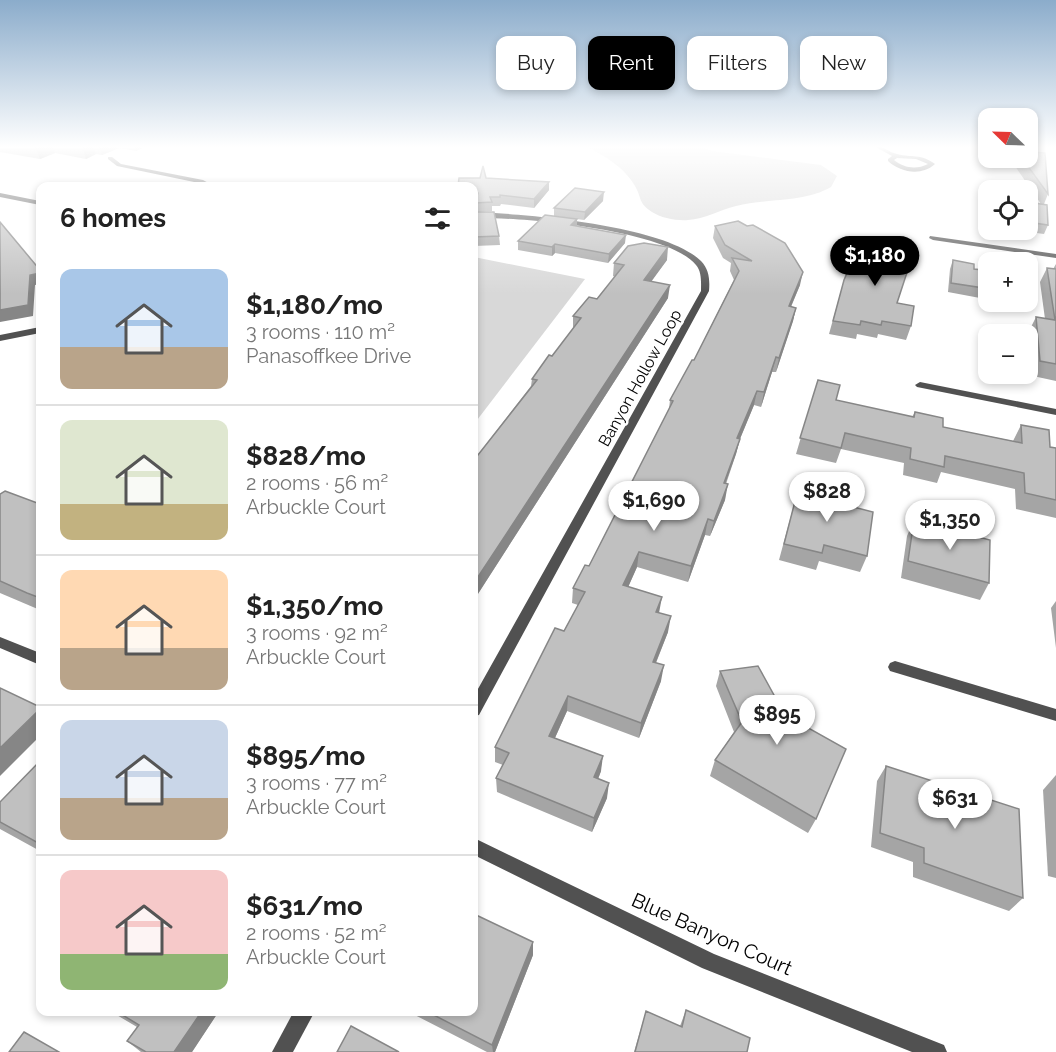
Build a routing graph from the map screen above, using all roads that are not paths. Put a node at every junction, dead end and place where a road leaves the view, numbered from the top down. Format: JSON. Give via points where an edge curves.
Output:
{"nodes":[{"id":1,"x":0,"y":195,"type":"edge"},
{"id":2,"x":36,"y":202,"type":"edge"},
{"id":3,"x":478,"y":216,"type":"edge"},
{"id":4,"x":933,"y":238,"type":"dead end"},
{"id":5,"x":1056,"y":256,"type":"edge"},
{"id":6,"x":36,"y":331,"type":"edge"},
{"id":7,"x":0,"y":338,"type":"edge"},
{"id":8,"x":920,"y":385,"type":"dead end"},
{"id":9,"x":1056,"y":412,"type":"edge"},
{"id":10,"x":0,"y":642,"type":"edge"},
{"id":11,"x":36,"y":657,"type":"edge"},
{"id":12,"x":895,"y":668,"type":"dead end"},
{"id":13,"x":478,"y":703,"type":"edge"},
{"id":14,"x":1056,"y":715,"type":"edge"},
{"id":15,"x":478,"y":848,"type":"edge"},
{"id":16,"x":302,"y":1016,"type":"edge"},
{"id":17,"x":282,"y":1052,"type":"edge"},
{"id":18,"x":937,"y":1052,"type":"edge"}],
"edges":[{"from":1,"to":2,"type":"street"},
{"from":3,"to":13,"type":"street","name":"Banyon Hollow Loop","via":[[537,218],[654,238],[696,260],[706,281],[705,291]]},
{"from":4,"to":5,"type":"street"},
{"from":6,"to":7,"type":"street"},
{"from":8,"to":9,"type":"street"},
{"from":10,"to":11,"type":"street"},
{"from":12,"to":14,"type":"street"},
{"from":15,"to":18,"type":"street","name":"Blue Banyon Court","via":[[709,961]]},
{"from":16,"to":17,"type":"street"}]}
